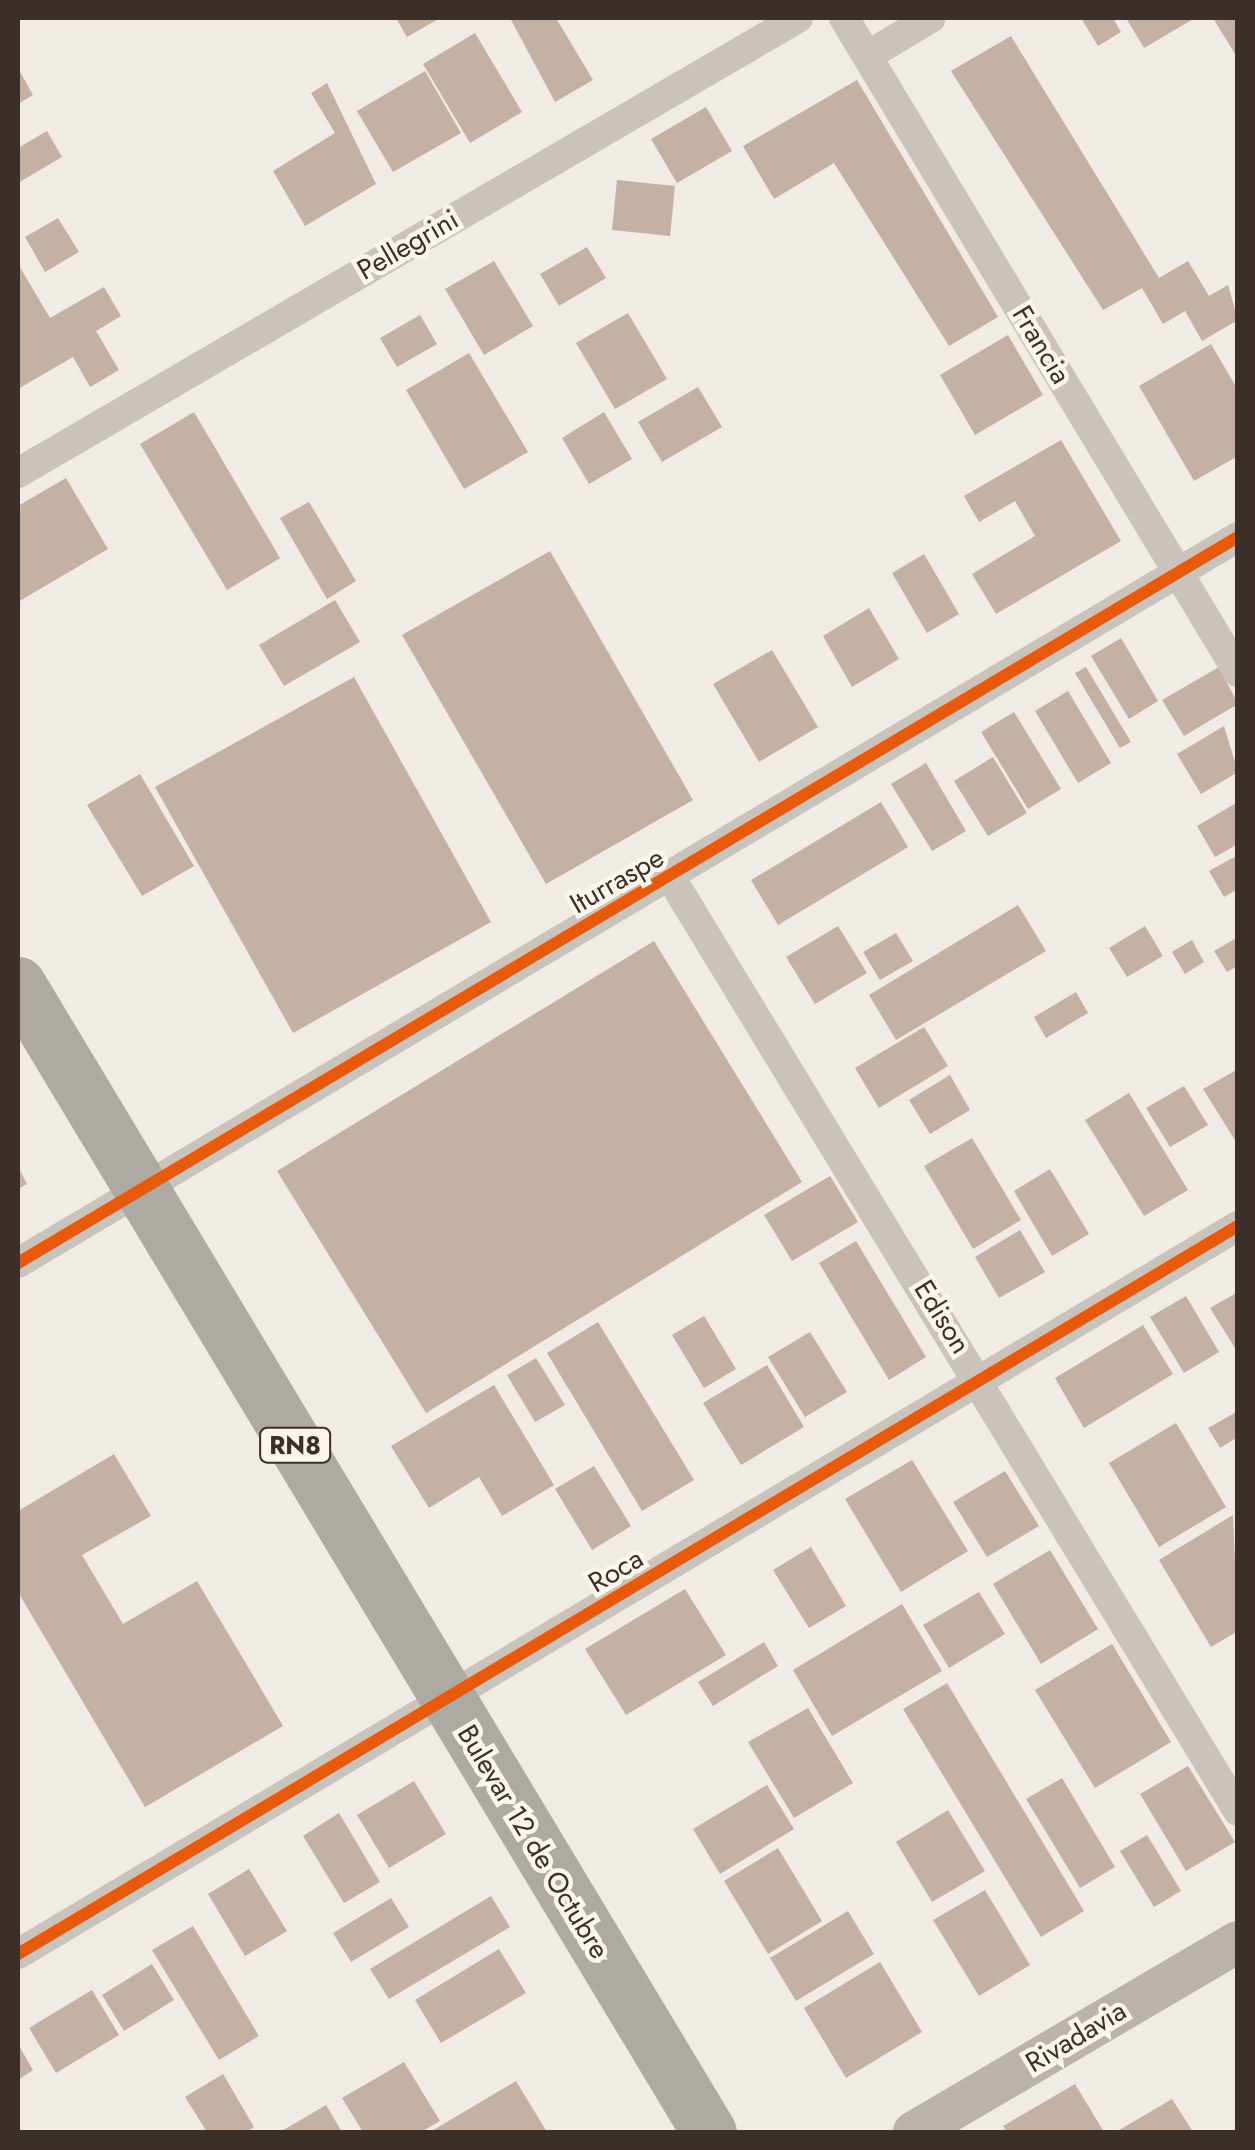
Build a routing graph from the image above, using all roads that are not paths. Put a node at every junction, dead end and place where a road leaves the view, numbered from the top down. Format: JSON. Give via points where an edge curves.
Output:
{"nodes":[{"id":1,"x":798,"y":18,"type":"edge"},
{"id":2,"x":844,"y":18,"type":"edge"},
{"id":3,"x":931,"y":18,"type":"edge"},
{"id":4,"x":867,"y":56,"type":"junction"},
{"id":5,"x":18,"y":473,"type":"edge"},
{"id":6,"x":1238,"y":537,"type":"edge"},
{"id":7,"x":1179,"y":572,"type":"junction"},
{"id":8,"x":1238,"y":672,"type":"edge"},
{"id":9,"x":671,"y":878,"type":"junction"},
{"id":10,"x":18,"y":984,"type":"edge"},
{"id":11,"x":142,"y":1188,"type":"junction"},
{"id":12,"x":1238,"y":1226,"type":"edge"},
{"id":13,"x":18,"y":1263,"type":"edge"},
{"id":14,"x":981,"y":1380,"type":"junction"},
{"id":15,"x":448,"y":1702,"type":"junction"},
{"id":16,"x":1238,"y":1811,"type":"edge"},
{"id":17,"x":1238,"y":1942,"type":"edge"},
{"id":18,"x":18,"y":1954,"type":"edge"},
{"id":19,"x":709,"y":2132,"type":"edge"},
{"id":20,"x":914,"y":2132,"type":"edge"}],
"edges":[{"from":1,"to":5,"type":"street","name":"Pellegrini"},
{"from":2,"to":4,"type":"street","name":"Francia"},
{"from":3,"to":4,"type":"street"},
{"from":4,"to":7,"type":"street","name":"Francia"},
{"from":6,"to":7,"type":"street","name":"Iturraspe"},
{"from":7,"to":8,"type":"street","name":"Francia"},
{"from":7,"to":9,"type":"street","name":"Iturraspe"},
{"from":9,"to":11,"type":"street","name":"Iturraspe"},
{"from":9,"to":14,"type":"street","name":"Edison"},
{"from":10,"to":11,"type":"highway","name":"Bulevar 12 de Octubre","number":"RN8"},
{"from":11,"to":13,"type":"street","name":"Iturraspe"},
{"from":11,"to":15,"type":"highway","name":"Bulevar 12 de Octubre","number":"RN8"},
{"from":12,"to":14,"type":"street","name":"Roca"},
{"from":14,"to":15,"type":"street","name":"Roca"},
{"from":14,"to":16,"type":"street","name":"Edison"},
{"from":15,"to":18,"type":"street","name":"Roca"},
{"from":15,"to":19,"type":"highway","name":"Bulevar 12 de Octubre","number":"RN8"},
{"from":17,"to":20,"type":"street","name":"Rivadavia"}]}
